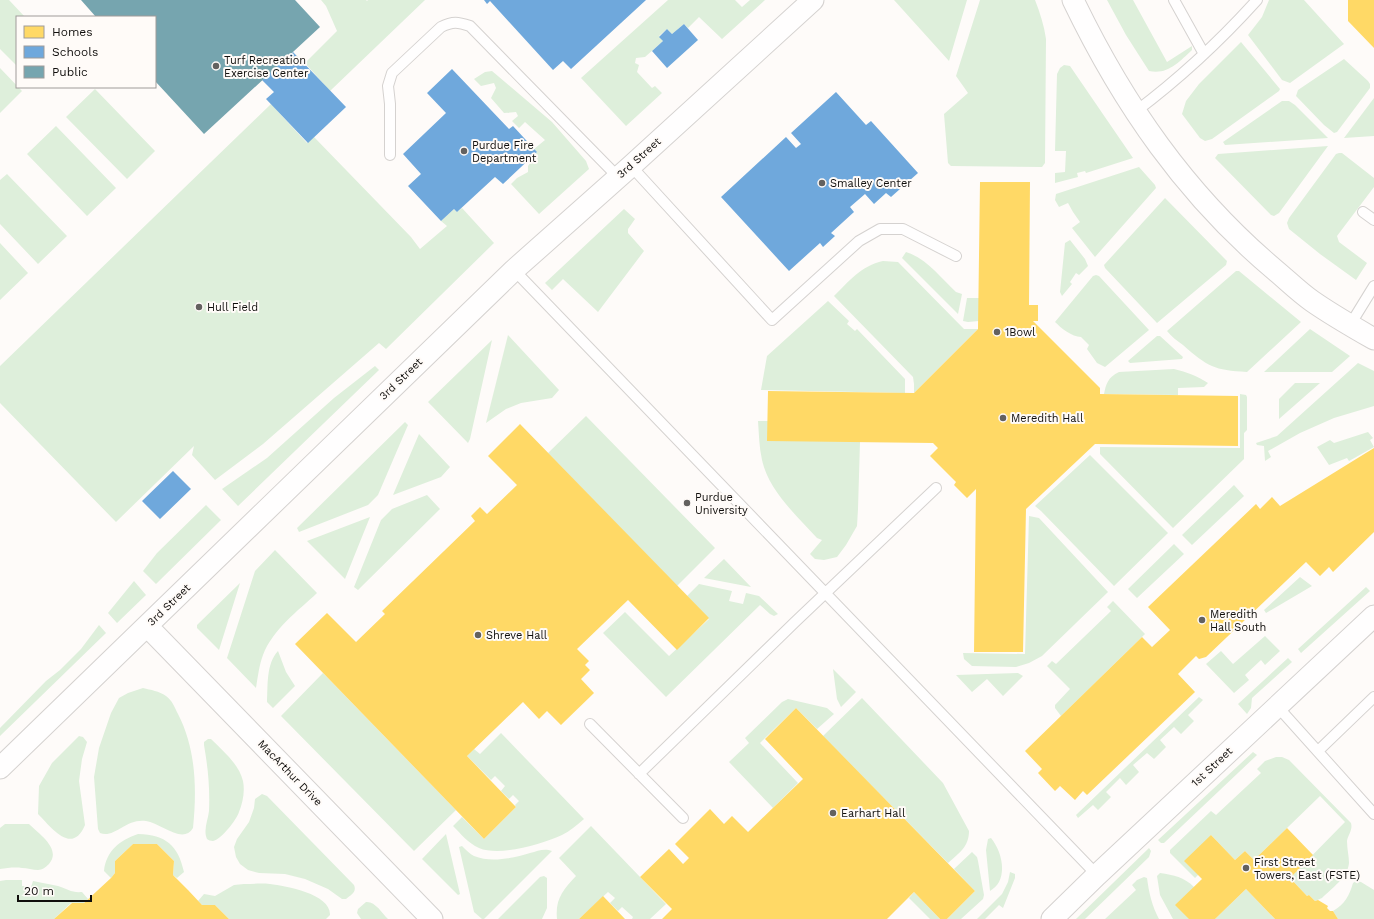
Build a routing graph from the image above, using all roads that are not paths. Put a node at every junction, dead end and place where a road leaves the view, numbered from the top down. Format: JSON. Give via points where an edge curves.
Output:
{"nodes":[{"id":1,"x":813,"y":0,"type":"edge"},
{"id":2,"x":1073,"y":0,"type":"edge"},
{"id":3,"x":1174,"y":0,"type":"edge"},
{"id":4,"x":1257,"y":0,"type":"edge"},
{"id":5,"x":1204,"y":54,"type":"junction"},
{"id":6,"x":1135,"y":112,"type":"junction"},
{"id":7,"x":390,"y":155,"type":"dead end"},
{"id":8,"x":625,"y":171,"type":"junction"},
{"id":9,"x":1363,"y":212,"type":"dead end"},
{"id":10,"x":1374,"y":220,"type":"edge"},
{"id":11,"x":956,"y":256,"type":"dead end"},
{"id":12,"x":514,"y":270,"type":"junction"},
{"id":13,"x":1374,"y":286,"type":"edge"},
{"id":14,"x":1350,"y":325,"type":"junction"},
{"id":15,"x":1374,"y":339,"type":"edge"},
{"id":16,"x":936,"y":488,"type":"dead end"},
{"id":17,"x":825,"y":594,"type":"junction"},
{"id":18,"x":1374,"y":616,"type":"edge"},
{"id":19,"x":147,"y":626,"type":"junction"},
{"id":20,"x":1374,"y":697,"type":"edge"},
{"id":21,"x":1277,"y":706,"type":"junction"},
{"id":22,"x":590,"y":724,"type":"dead end"},
{"id":23,"x":1318,"y":751,"type":"junction"},
{"id":24,"x":0,"y":768,"type":"edge"},
{"id":25,"x":639,"y":774,"type":"junction"},
{"id":26,"x":1374,"y":814,"type":"edge"},
{"id":27,"x":683,"y":818,"type":"dead end"},
{"id":28,"x":1096,"y":875,"type":"junction"},
{"id":29,"x":432,"y":919,"type":"edge"},
{"id":30,"x":1052,"y":919,"type":"edge"}],
"edges":[{"from":1,"to":8,"type":"street","name":"3rd Street"},
{"from":2,"to":6,"type":"street","via":[[1106,64]]},
{"from":3,"to":5,"type":"lane"},
{"from":4,"to":5,"type":"lane"},
{"from":5,"to":6,"type":"lane"},
{"from":6,"to":14,"type":"street","via":[[1179,173],[1251,249],[1311,300]]},
{"from":7,"to":8,"type":"lane","via":[[388,86],[392,73],[449,22],[470,26]]},
{"from":8,"to":11,"type":"lane","via":[[772,320],[859,241],[880,229],[903,229]]},
{"from":8,"to":12,"type":"street","name":"3rd Street"},
{"from":9,"to":10,"type":"lane"},
{"from":12,"to":17,"type":"lane"},
{"from":12,"to":19,"type":"street","name":"3rd Street"},
{"from":13,"to":14,"type":"lane"},
{"from":14,"to":15,"type":"street"},
{"from":16,"to":17,"type":"lane"},
{"from":17,"to":25,"type":"lane"},
{"from":17,"to":28,"type":"lane"},
{"from":18,"to":21,"type":"street","name":"1st Street"},
{"from":19,"to":24,"type":"street","name":"3rd Street"},
{"from":19,"to":29,"type":"street","name":"MacArthur Drive"},
{"from":20,"to":23,"type":"lane"},
{"from":21,"to":23,"type":"lane"},
{"from":21,"to":28,"type":"street","name":"1st Street"},
{"from":22,"to":25,"type":"lane"},
{"from":23,"to":26,"type":"lane"},
{"from":25,"to":27,"type":"lane"},
{"from":28,"to":30,"type":"street","name":"1st Street"}]}
